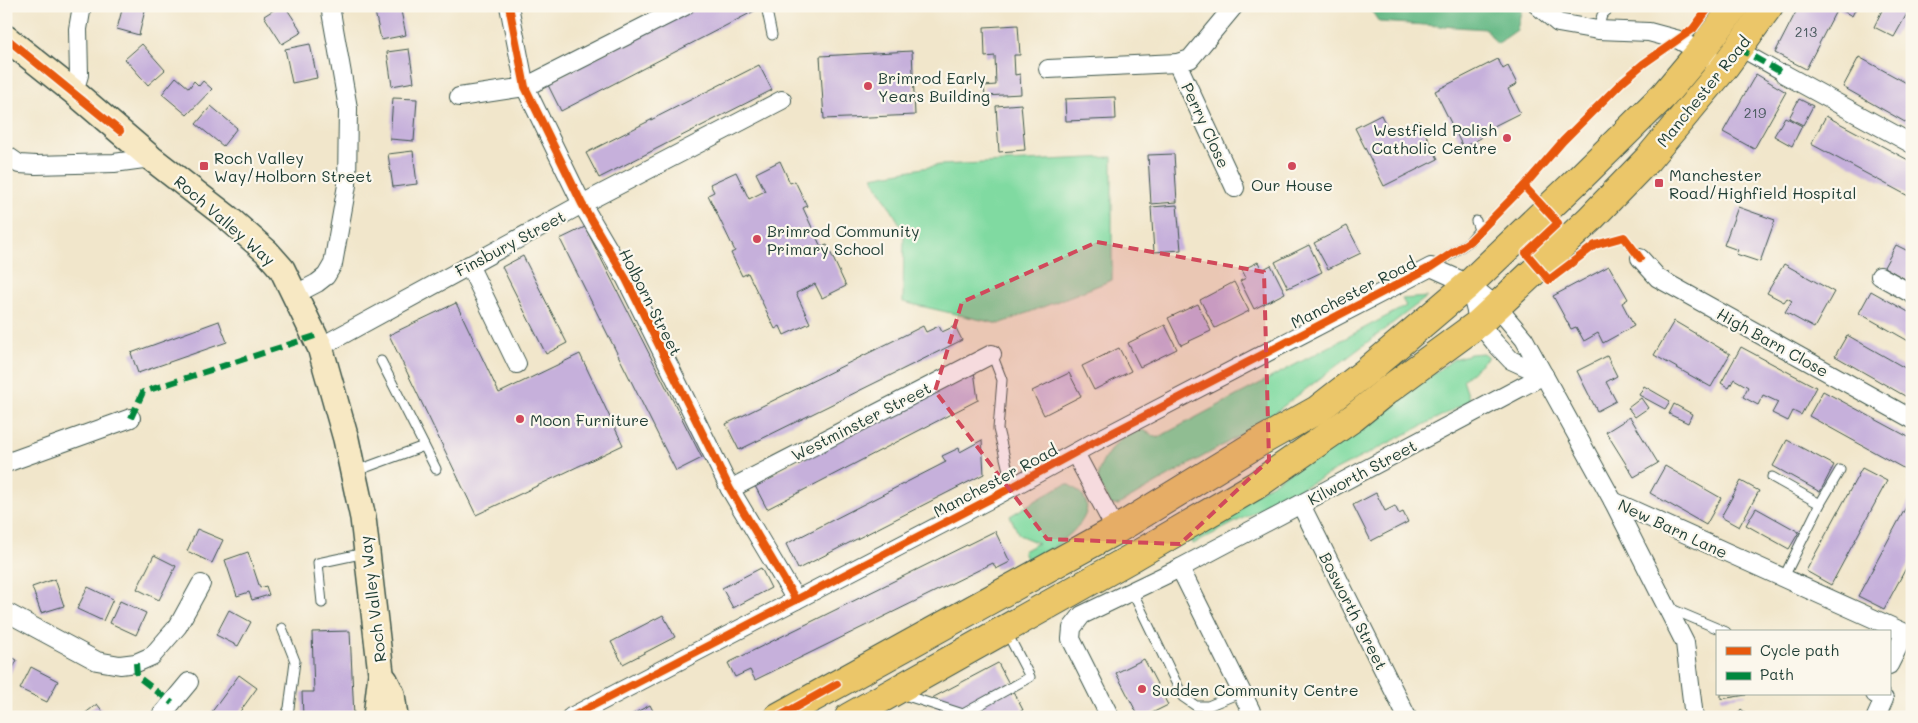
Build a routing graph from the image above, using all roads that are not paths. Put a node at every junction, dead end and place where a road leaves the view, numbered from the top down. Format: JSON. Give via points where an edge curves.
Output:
{"nodes":[{"id":1,"x":82,"y":6,"type":"edge"},
{"id":2,"x":330,"y":6,"type":"edge"},
{"id":3,"x":508,"y":6,"type":"edge"},
{"id":4,"x":685,"y":6,"type":"edge"},
{"id":5,"x":766,"y":6,"type":"edge"},
{"id":6,"x":1234,"y":6,"type":"edge"},
{"id":7,"x":1538,"y":6,"type":"edge"},
{"id":8,"x":1612,"y":6,"type":"edge"},
{"id":9,"x":1735,"y":6,"type":"edge"},
{"id":10,"x":1769,"y":6,"type":"edge"},
{"id":11,"x":1598,"y":30,"type":"junction"},
{"id":12,"x":772,"y":35,"type":"dead end"},
{"id":13,"x":6,"y":38,"type":"edge"},
{"id":14,"x":1700,"y":52,"type":"junction"},
{"id":15,"x":1731,"y":59,"type":"junction"},
{"id":16,"x":1177,"y":63,"type":"junction"},
{"id":17,"x":1048,"y":68,"type":"dead end"},
{"id":18,"x":1784,"y":74,"type":"joint"},
{"id":19,"x":525,"y":88,"type":"junction"},
{"id":20,"x":74,"y":92,"type":"junction"},
{"id":21,"x":459,"y":96,"type":"dead end"},
{"id":22,"x":782,"y":100,"type":"dead end"},
{"id":23,"x":1912,"y":144,"type":"edge"},
{"id":24,"x":6,"y":155,"type":"edge"},
{"id":25,"x":151,"y":158,"type":"junction"},
{"id":26,"x":1235,"y":188,"type":"dead end"},
{"id":27,"x":582,"y":204,"type":"junction"},
{"id":28,"x":1476,"y":221,"type":"dead end"},
{"id":29,"x":1640,"y":258,"type":"dead end"},
{"id":30,"x":469,"y":265,"type":"junction"},
{"id":31,"x":1431,"y":267,"type":"junction"},
{"id":32,"x":1880,"y":276,"type":"dead end"},
{"id":33,"x":1469,"y":284,"type":"junction"},
{"id":34,"x":1912,"y":294,"type":"edge"},
{"id":35,"x":294,"y":296,"type":"junction"},
{"id":36,"x":1488,"y":315,"type":"junction"},
{"id":37,"x":320,"y":347,"type":"junction"},
{"id":38,"x":992,"y":354,"type":"joint"},
{"id":39,"x":381,"y":361,"type":"dead end"},
{"id":40,"x":517,"y":364,"type":"dead end"},
{"id":41,"x":1544,"y":375,"type":"junction"},
{"id":42,"x":131,"y":418,"type":"dead end"},
{"id":43,"x":1912,"y":419,"type":"edge"},
{"id":44,"x":424,"y":446,"type":"junction"},
{"id":45,"x":1074,"y":454,"type":"junction"},
{"id":46,"x":6,"y":463,"type":"edge"},
{"id":47,"x":436,"y":469,"type":"dead end"},
{"id":48,"x":1840,"y":470,"type":"dead end"},
{"id":49,"x":353,"y":472,"type":"junction"},
{"id":50,"x":1772,"y":477,"type":"dead end"},
{"id":51,"x":1012,"y":487,"type":"junction"},
{"id":52,"x":730,"y":489,"type":"junction"},
{"id":53,"x":1613,"y":501,"type":"junction"},
{"id":54,"x":1820,"y":504,"type":"junction"},
{"id":55,"x":1300,"y":505,"type":"junction"},
{"id":56,"x":1116,"y":530,"type":"junction"},
{"id":57,"x":367,"y":552,"type":"junction"},
{"id":58,"x":1180,"y":568,"type":"junction"},
{"id":59,"x":1783,"y":580,"type":"junction"},
{"id":60,"x":200,"y":584,"type":"dead end"},
{"id":61,"x":1132,"y":591,"type":"junction"},
{"id":62,"x":796,"y":600,"type":"junction"},
{"id":63,"x":322,"y":603,"type":"dead end"},
{"id":64,"x":1666,"y":606,"type":"junction"},
{"id":65,"x":6,"y":612,"type":"edge"},
{"id":66,"x":282,"y":628,"type":"dead end"},
{"id":67,"x":1005,"y":628,"type":"junction"},
{"id":68,"x":1721,"y":630,"type":"edge"},
{"id":69,"x":1909,"y":635,"type":"edge"},
{"id":70,"x":1890,"y":664,"type":"edge"},
{"id":71,"x":381,"y":673,"type":"junction"},
{"id":72,"x":189,"y":682,"type":"dead end"},
{"id":73,"x":894,"y":692,"type":"junction"},
{"id":74,"x":1242,"y":692,"type":"junction"},
{"id":75,"x":1878,"y":696,"type":"edge"},
{"id":76,"x":1251,"y":710,"type":"dead end"},
{"id":77,"x":160,"y":717,"type":"edge"},
{"id":78,"x":285,"y":717,"type":"edge"},
{"id":79,"x":376,"y":717,"type":"edge"},
{"id":80,"x":395,"y":717,"type":"edge"},
{"id":81,"x":571,"y":717,"type":"edge"},
{"id":82,"x":778,"y":717,"type":"edge"},
{"id":83,"x":849,"y":717,"type":"edge"},
{"id":84,"x":1110,"y":717,"type":"edge"},
{"id":85,"x":1406,"y":717,"type":"edge"},
{"id":86,"x":1694,"y":717,"type":"edge"},
{"id":87,"x":1876,"y":717,"type":"edge"}],
"edges":[{"from":1,"to":20,"type":"street","via":[[78,29],[80,75]]},
{"from":2,"to":35,"type":"street","via":[[348,108],[346,185],[333,264],[326,276]]},
{"from":3,"to":19,"type":"street","name":"Holborn Street"},
{"from":4,"to":19,"type":"street"},
{"from":5,"to":12,"type":"lane"},
{"from":6,"to":16,"type":"street","via":[[1190,59]]},
{"from":7,"to":11,"type":"street","via":[[1558,23]]},
{"from":8,"to":11,"type":"lane","via":[[1602,15]]},
{"from":9,"to":14,"type":"highway","name":"Manchester Road"},
{"from":10,"to":15,"type":"highway","name":"Manchester Road"},
{"from":11,"to":14,"type":"street","via":[[1649,32],[1679,40]]},
{"from":13,"to":20,"type":"main road","name":"Roch Valley Way"},
{"from":14,"to":15,"type":"street"},
{"from":14,"to":33,"type":"highway","name":"Manchester Road","via":[[1664,95]]},
{"from":15,"to":18,"type":"street"},
{"from":15,"to":36,"type":"highway","name":"Manchester Road","via":[[1648,159],[1590,220]]},
{"from":16,"to":17,"type":"street"},
{"from":16,"to":26,"type":"street","name":"Perry Close"},
{"from":18,"to":23,"type":"street"},
{"from":19,"to":21,"type":"street"},
{"from":19,"to":27,"type":"street","name":"Holborn Street"},
{"from":20,"to":25,"type":"main road","name":"Roch Valley Way"},
{"from":22,"to":27,"type":"street","name":"Finsbury Street"},
{"from":24,"to":25,"type":"street","via":[[19,164],[36,165],[114,163]]},
{"from":25,"to":35,"type":"main road","name":"Roch Valley Way","via":[[267,252],[282,269]]},
{"from":27,"to":30,"type":"street","name":"Finsbury Street"},
{"from":27,"to":52,"type":"street","name":"Holborn Street","via":[[626,279]]},
{"from":28,"to":31,"type":"lane","via":[[1480,230],[1470,241]]},
{"from":29,"to":43,"type":"street","name":"High Barn Close","via":[[1658,278]]},
{"from":30,"to":37,"type":"street","name":"Finsbury Street"},
{"from":30,"to":40,"type":"street"},
{"from":31,"to":33,"type":"street","name":"Manchester Road"},
{"from":31,"to":45,"type":"street","name":"Manchester Road"},
{"from":32,"to":34,"type":"street"},
{"from":33,"to":36,"type":"street"},
{"from":33,"to":56,"type":"highway","name":"Manchester Road","via":[[1317,410]]},
{"from":35,"to":37,"type":"main road","name":"Roch Valley Way"},
{"from":36,"to":41,"type":"street","name":"New Barn Lane","via":[[1524,339]]},
{"from":36,"to":41,"type":"street","via":[[1495,344],[1511,360]]},
{"from":36,"to":67,"type":"highway","name":"Manchester Road","via":[[1353,418],[1255,486]]},
{"from":37,"to":49,"type":"main road","name":"Roch Valley Way"},
{"from":38,"to":51,"type":"lane","via":[[1002,380],[998,429]]},
{"from":38,"to":52,"type":"street","name":"Westminster Street"},
{"from":39,"to":44,"type":"lane"},
{"from":41,"to":53,"type":"street","name":"New Barn Lane"},
{"from":41,"to":55,"type":"street","name":"Kilworth Street"},
{"from":42,"to":46,"type":"street"},
{"from":44,"to":47,"type":"lane"},
{"from":44,"to":49,"type":"lane"},
{"from":45,"to":51,"type":"street","name":"Manchester Road"},
{"from":45,"to":56,"type":"street"},
{"from":48,"to":54,"type":"lane"},
{"from":49,"to":57,"type":"main road","name":"Roch Valley Way"},
{"from":50,"to":54,"type":"lane"},
{"from":51,"to":62,"type":"street","name":"Manchester Road"},
{"from":52,"to":62,"type":"street","name":"Holborn Street"},
{"from":53,"to":59,"type":"street","name":"New Barn Lane"},
{"from":53,"to":64,"type":"street"},
{"from":54,"to":59,"type":"lane"},
{"from":55,"to":58,"type":"street","name":"Kilworth Street"},
{"from":55,"to":85,"type":"street","name":"Bosworth Street"},
{"from":56,"to":82,"type":"highway","name":"Manchester Road"},
{"from":57,"to":63,"type":"lane","via":[[318,563]]},
{"from":57,"to":71,"type":"main road","name":"Roch Valley Way"},
{"from":58,"to":61,"type":"street","name":"Kilworth Street"},
{"from":58,"to":74,"type":"street"},
{"from":59,"to":69,"type":"street","name":"New Barn Lane"},
{"from":60,"to":65,"type":"street","via":[[178,626],[152,656],[120,665],[97,661]]},
{"from":61,"to":74,"type":"lane","via":[[1184,697],[1196,706],[1208,706]]},
{"from":61,"to":84,"type":"street","name":"Kilworth Street","via":[[1082,615],[1072,628],[1071,639]]},
{"from":62,"to":81,"type":"street","name":"Manchester Road"},
{"from":64,"to":68,"type":"lane"},
{"from":64,"to":86,"type":"street","via":[[1685,643]]},
{"from":66,"to":78,"type":"lane","via":[[295,661]]},
{"from":67,"to":73,"type":"highway","name":"Manchester Road"},
{"from":67,"to":73,"type":"lane","via":[[1030,677],[963,714]]},
{"from":69,"to":70,"type":"street"},
{"from":71,"to":79,"type":"main road"},
{"from":71,"to":80,"type":"main road","via":[[392,694]]},
{"from":72,"to":77,"type":"street"},
{"from":73,"to":83,"type":"highway","name":"Manchester Road"},
{"from":74,"to":76,"type":"street"},
{"from":75,"to":87,"type":"street","via":[[1884,699]]}]}
